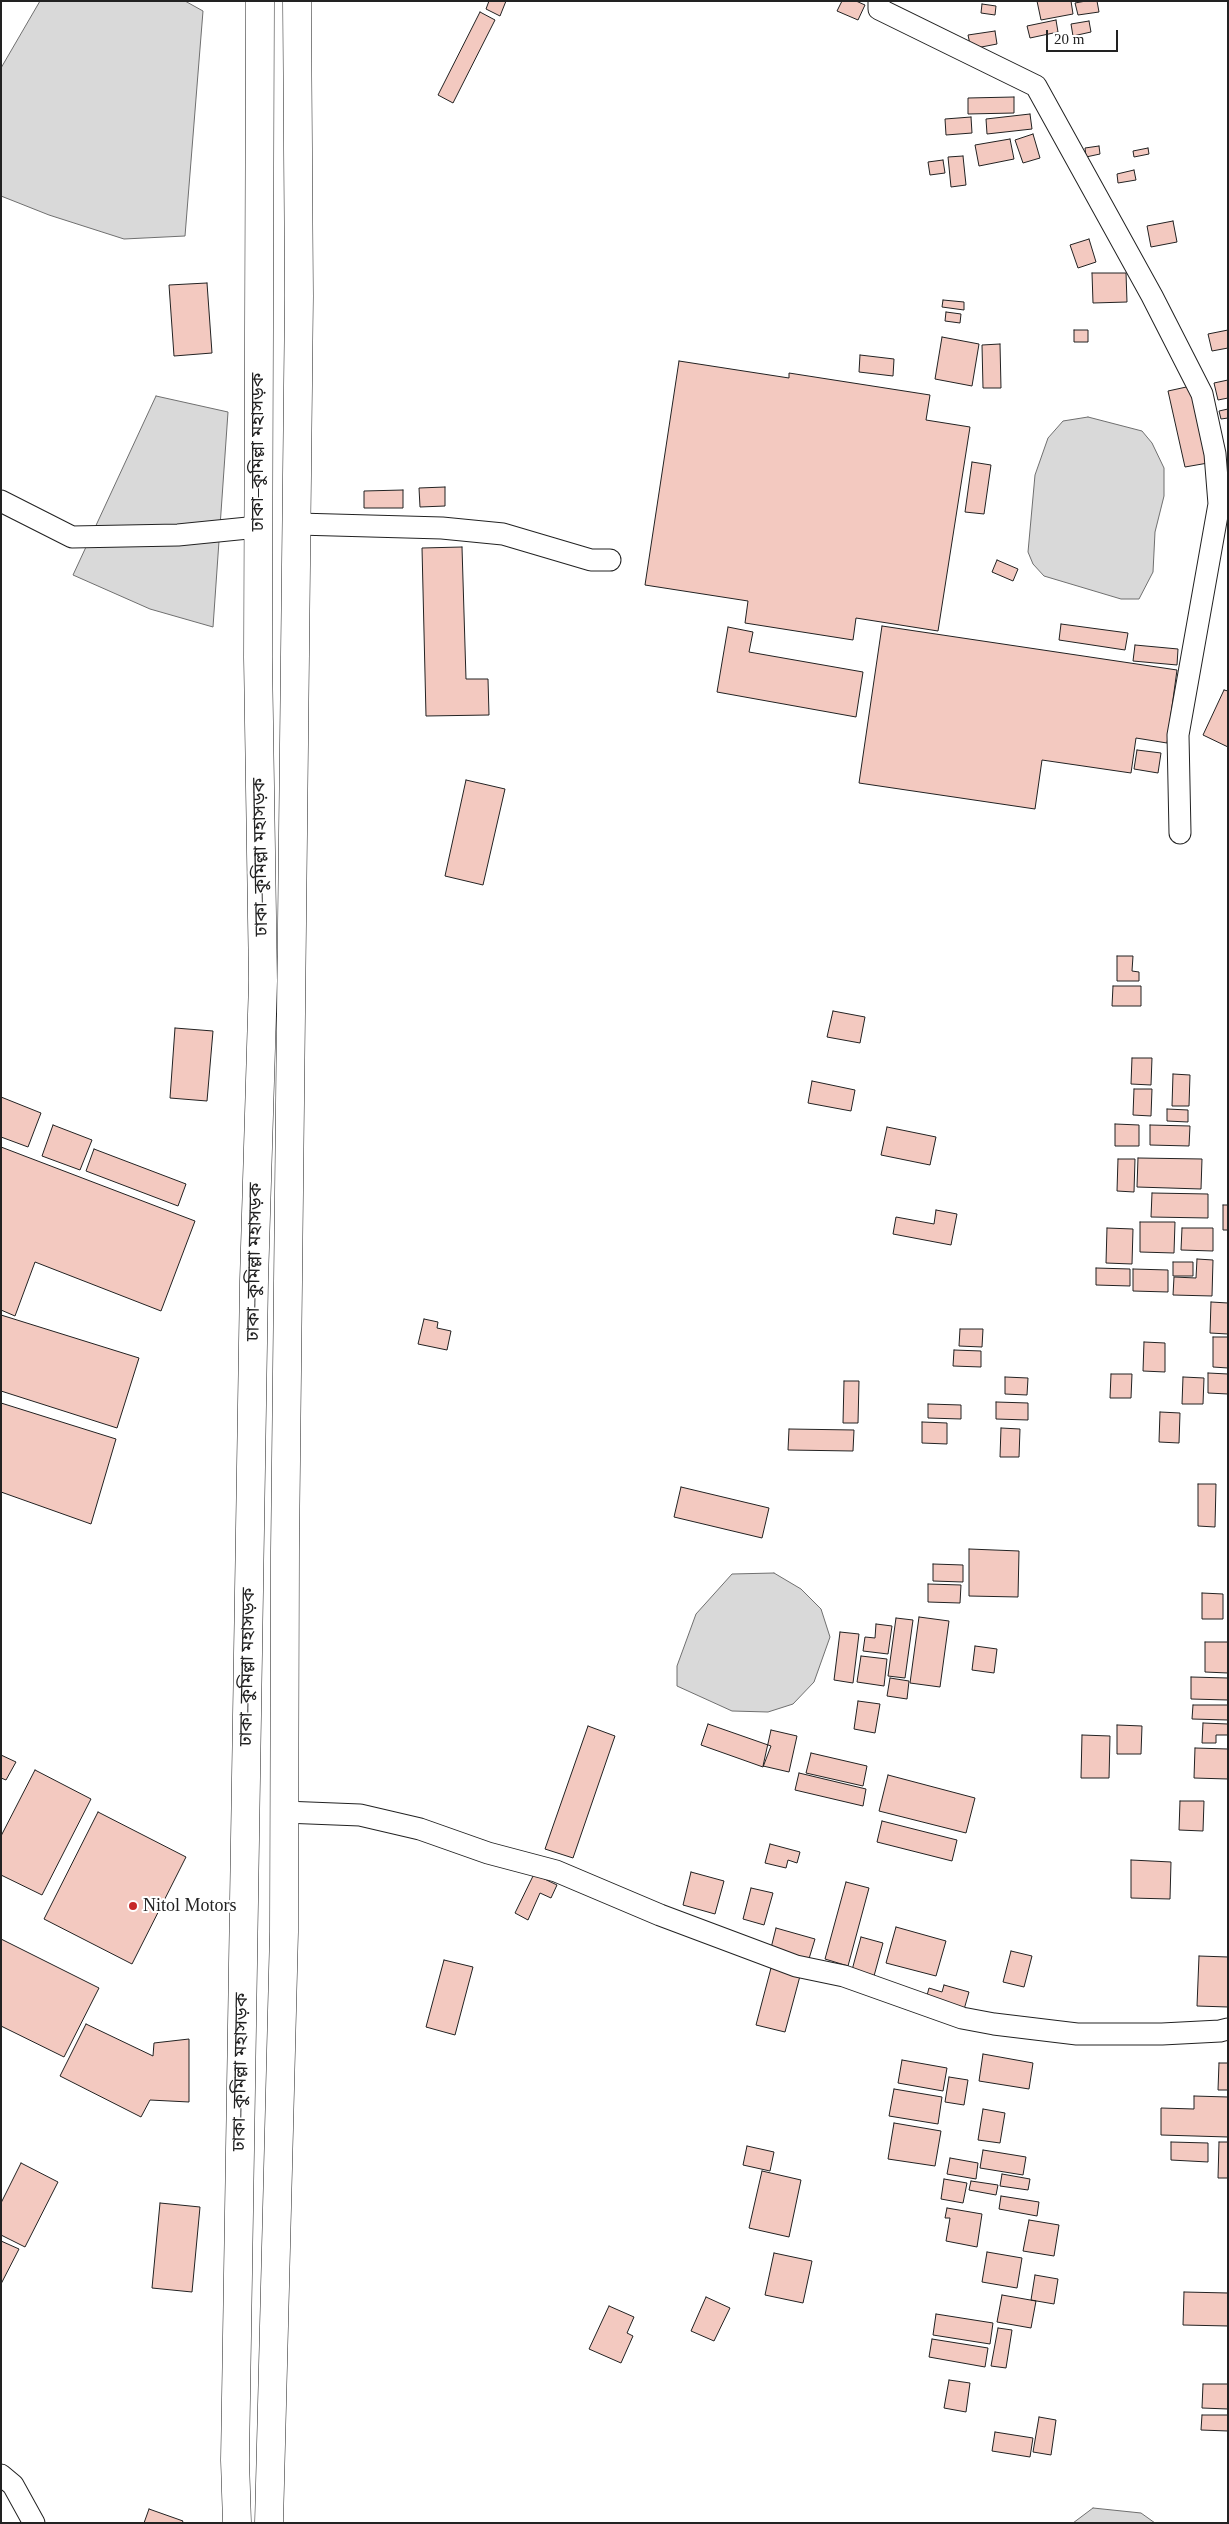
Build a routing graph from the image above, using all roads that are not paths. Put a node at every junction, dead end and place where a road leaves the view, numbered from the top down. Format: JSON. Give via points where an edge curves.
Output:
{"nodes":[{"id":1,"x":260,"y":1,"type":"edge"},
{"id":2,"x":296,"y":1,"type":"edge"},
{"id":3,"x":879,"y":1,"type":"edge"},
{"id":4,"x":1,"y":501,"type":"edge"},
{"id":5,"x":298,"y":524,"type":"junction"},
{"id":6,"x":258,"y":527,"type":"junction"},
{"id":7,"x":610,"y":560,"type":"dead end"},
{"id":8,"x":1180,"y":833,"type":"dead end"},
{"id":9,"x":284,"y":1812,"type":"junction"},
{"id":10,"x":1228,"y":2029,"type":"edge"},
{"id":11,"x":1,"y":2475,"type":"edge"},
{"id":12,"x":34,"y":2523,"type":"edge"},
{"id":13,"x":237,"y":2523,"type":"edge"},
{"id":14,"x":269,"y":2523,"type":"edge"}],
"edges":[{"from":1,"to":6,"type":"highway","name":"ঢাকা–কুমিল্লা মহাসড়ক"},
{"from":2,"to":5,"type":"highway","name":"ঢাকা–কুমিল্লা মহাসড়ক"},
{"from":3,"to":8,"type":"street","via":[[879,9],[1036,86],[1202,394],[1215,454],[1219,504],[1178,736]]},
{"from":4,"to":6,"type":"street","via":[[72,537],[178,536]]},
{"from":5,"to":7,"type":"street","via":[[442,528],[502,534],[591,560]]},
{"from":5,"to":9,"type":"highway","name":"ঢাকা–কুমিল্লা মহাসড়ক","via":[[285,1470]]},
{"from":6,"to":13,"type":"highway","name":"ঢাকা–কুমিল্লা মহাসড়ক","via":[[262,981],[254,1281]]},
{"from":9,"to":10,"type":"street","via":[[360,1816],[420,1829],[488,1853],[556,1871],[660,1915],[796,1966],[844,1976],[962,2018],[1077,2034],[1162,2034]]},
{"from":9,"to":14,"type":"highway","name":"ঢাকা–কুমিল্লা মহাসড়ক","via":[[284,1932]]},
{"from":11,"to":12,"type":"street","via":[[13,2485]]}]}
